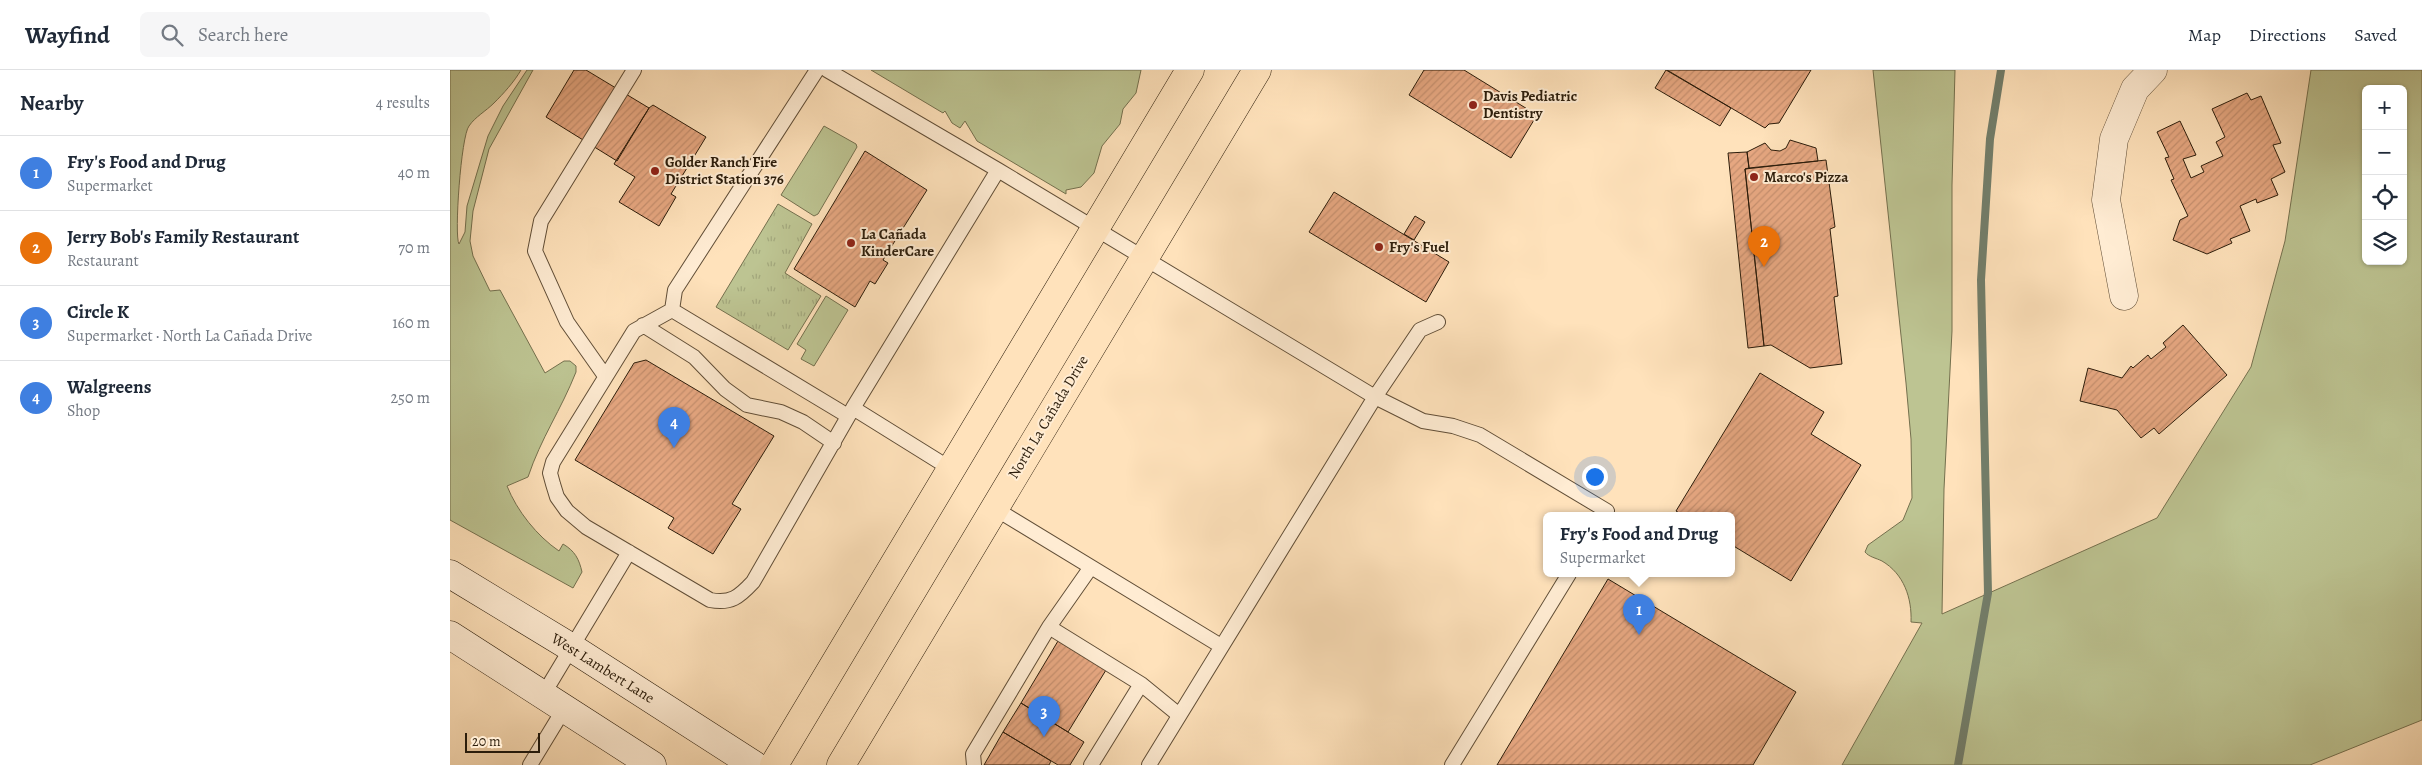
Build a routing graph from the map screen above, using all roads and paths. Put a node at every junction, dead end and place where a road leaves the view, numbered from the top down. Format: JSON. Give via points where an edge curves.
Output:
{"nodes":[{"id":1,"x":634,"y":70,"type":"edge"},
{"id":2,"x":817,"y":70,"type":"edge"},
{"id":3,"x":826,"y":70,"type":"edge"},
{"id":4,"x":1190,"y":70,"type":"edge"},
{"id":5,"x":1257,"y":70,"type":"edge"},
{"id":6,"x":2153,"y":70,"type":"edge"},
{"id":7,"x":998,"y":170,"type":"junction"},
{"id":8,"x":1094,"y":228,"type":"junction"},
{"id":9,"x":1144,"y":258,"type":"junction"},
{"id":10,"x":2124,"y":296,"type":"dead end"},
{"id":11,"x":672,"y":310,"type":"junction"},
{"id":12,"x":1438,"y":322,"type":"dead end"},
{"id":13,"x":643,"y":325,"type":"junction"},
{"id":14,"x":606,"y":376,"type":"junction"},
{"id":15,"x":1375,"y":397,"type":"junction"},
{"id":16,"x":851,"y":412,"type":"junction"},
{"id":17,"x":834,"y":443,"type":"junction"},
{"id":18,"x":951,"y":469,"type":"junction"},
{"id":19,"x":994,"y":508,"type":"junction"},
{"id":20,"x":1606,"y":512,"type":"edge"},
{"id":21,"x":629,"y":552,"type":"junction"},
{"id":22,"x":1091,"y":567,"type":"junction"},
{"id":23,"x":450,"y":574,"type":"edge"},
{"id":24,"x":1567,"y":577,"type":"edge"},
{"id":25,"x":1049,"y":627,"type":"junction"},
{"id":26,"x":450,"y":635,"type":"edge"},
{"id":27,"x":1221,"y":646,"type":"junction"},
{"id":28,"x":572,"y":648,"type":"junction"},
{"id":29,"x":1141,"y":684,"type":"junction"},
{"id":30,"x":553,"y":702,"type":"junction"},
{"id":31,"x":1179,"y":716,"type":"junction"},
{"id":32,"x":530,"y":765,"type":"edge"},
{"id":33,"x":652,"y":765,"type":"edge"},
{"id":34,"x":754,"y":765,"type":"edge"},
{"id":35,"x":774,"y":765,"type":"edge"},
{"id":36,"x":840,"y":765,"type":"edge"},
{"id":37,"x":974,"y":765,"type":"edge"},
{"id":38,"x":1091,"y":765,"type":"edge"},
{"id":39,"x":1149,"y":765,"type":"edge"},
{"id":40,"x":1452,"y":765,"type":"edge"}],
"edges":[{"from":1,"to":14,"type":"lane","via":[[540,221],[536,251],[568,322]]},
{"from":2,"to":11,"type":"lane","via":[[675,290]]},
{"from":3,"to":7,"type":"lane"},
{"from":4,"to":8,"type":"main road"},
{"from":5,"to":9,"type":"main road","name":"North La Cañada Drive"},
{"from":6,"to":10,"type":"main road","via":[[2135,89],[2114,139],[2106,200]]},
{"from":7,"to":8,"type":"lane"},
{"from":7,"to":16,"type":"lane"},
{"from":8,"to":9,"type":"lane"},
{"from":8,"to":18,"type":"main road"},
{"from":9,"to":15,"type":"lane"},
{"from":9,"to":19,"type":"main road","name":"North La Cañada Drive"},
{"from":11,"to":13,"type":"lane"},
{"from":11,"to":16,"type":"lane"},
{"from":12,"to":15,"type":"lane","via":[[1420,330]]},
{"from":13,"to":14,"type":"lane","via":[[634,330]]},
{"from":13,"to":17,"type":"lane","via":[[694,357],[747,405],[781,412]]},
{"from":14,"to":21,"type":"lane","via":[[553,462],[550,473],[557,497],[567,511]]},
{"from":15,"to":20,"type":"lane","via":[[1423,421],[1453,426],[1480,436]]},
{"from":15,"to":27,"type":"lane"},
{"from":16,"to":17,"type":"lane"},
{"from":16,"to":18,"type":"lane"},
{"from":17,"to":21,"type":"lane","via":[[753,582],[742,594],[725,603],[710,600]]},
{"from":18,"to":35,"type":"main road"},
{"from":19,"to":22,"type":"lane"},
{"from":19,"to":36,"type":"main road","name":"North La Cañada Drive"},
{"from":21,"to":28,"type":"lane"},
{"from":22,"to":25,"type":"lane"},
{"from":22,"to":27,"type":"lane"},
{"from":23,"to":28,"type":"main road","name":"West Lambert Lane"},
{"from":24,"to":40,"type":"lane"},
{"from":25,"to":29,"type":"lane"},
{"from":25,"to":37,"type":"lane","via":[[973,754]]},
{"from":26,"to":30,"type":"main road"},
{"from":27,"to":31,"type":"lane"},
{"from":28,"to":30,"type":"lane"},
{"from":28,"to":34,"type":"main road","name":"West Lambert Lane"},
{"from":29,"to":31,"type":"lane"},
{"from":29,"to":38,"type":"lane"},
{"from":30,"to":32,"type":"lane"},
{"from":30,"to":33,"type":"main road"},
{"from":31,"to":39,"type":"lane"}]}
